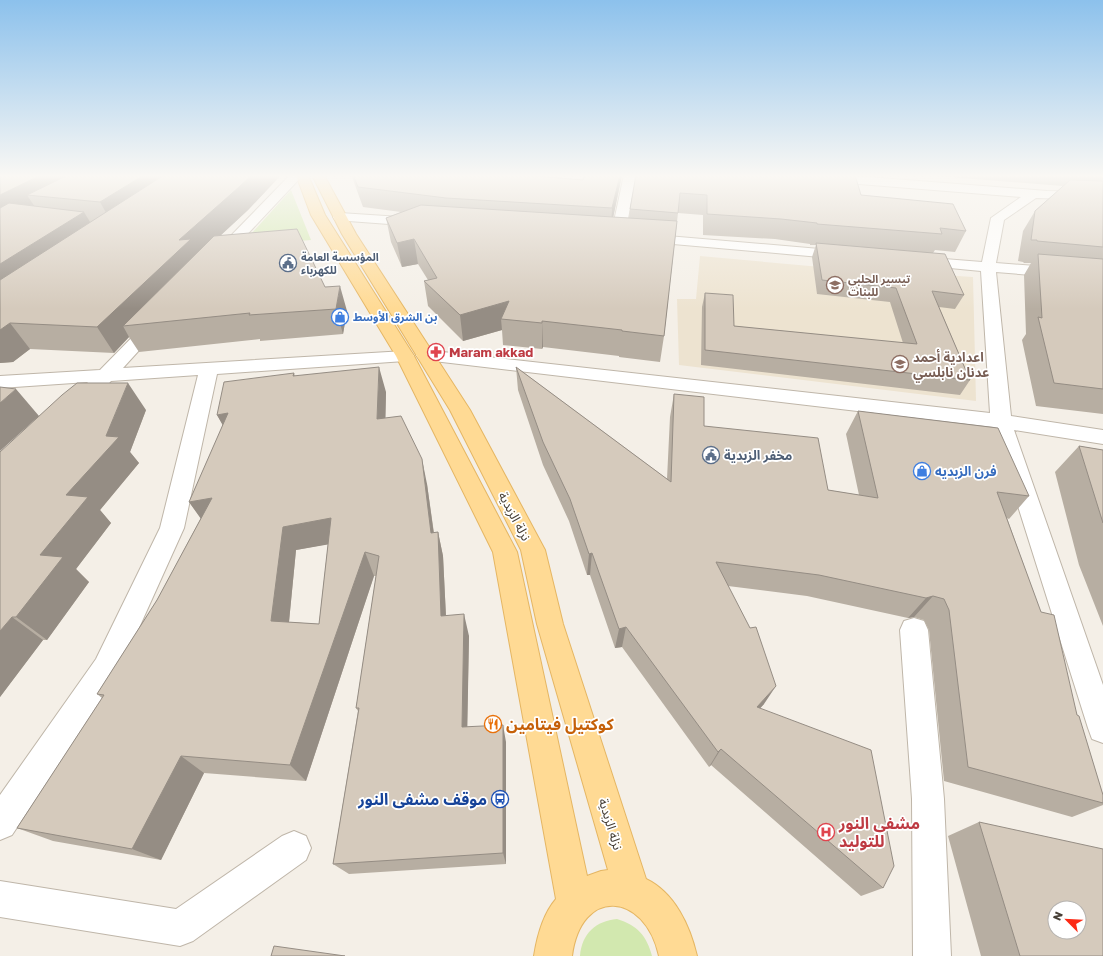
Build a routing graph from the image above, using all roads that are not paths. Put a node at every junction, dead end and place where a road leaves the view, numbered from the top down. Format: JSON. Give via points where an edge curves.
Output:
{"nodes":[{"id":1,"x":254,"y":220,"type":"edge"},
{"id":2,"x":321,"y":220,"type":"edge"},
{"id":3,"x":341,"y":220,"type":"edge"},
{"id":4,"x":378,"y":220,"type":"edge"},
{"id":5,"x":621,"y":220,"type":"edge"},
{"id":6,"x":998,"y":220,"type":"edge"},
{"id":7,"x":427,"y":223,"type":"edge"},
{"id":8,"x":602,"y":234,"type":"edge"},
{"id":9,"x":618,"y":235,"type":"junction"},
{"id":10,"x":854,"y":256,"type":"edge"},
{"id":11,"x":902,"y":260,"type":"edge"},
{"id":12,"x":210,"y":266,"type":"edge"},
{"id":13,"x":988,"y":267,"type":"junction"},
{"id":14,"x":1103,"y":276,"type":"edge"},
{"id":15,"x":166,"y":312,"type":"edge"},
{"id":16,"x":415,"y":356,"type":"junction"},
{"id":17,"x":209,"y":368,"type":"junction"},
{"id":18,"x":106,"y":375,"type":"junction"},
{"id":19,"x":3,"y":384,"type":"edge"},
{"id":20,"x":69,"y":413,"type":"edge"},
{"id":21,"x":1001,"y":421,"type":"junction"},
{"id":22,"x":1103,"y":438,"type":"edge"},
{"id":23,"x":914,"y":630,"type":"dead end"},
{"id":24,"x":1103,"y":728,"type":"edge"},
{"id":25,"x":0,"y":823,"type":"edge"},
{"id":26,"x":294,"y":848,"type":"dead end"},
{"id":27,"x":632,"y":891,"type":"junction"},
{"id":28,"x":0,"y":899,"type":"edge"},
{"id":29,"x":575,"y":902,"type":"junction"},
{"id":30,"x":553,"y":956,"type":"edge"},
{"id":31,"x":678,"y":956,"type":"edge"},
{"id":32,"x":932,"y":956,"type":"edge"}],
"edges":[{"from":1,"to":12,"type":"street"},
{"from":2,"to":16,"type":"main road","name":"نزلة الزبدية"},
{"from":3,"to":16,"type":"main road","name":"نزلة الزبدية"},
{"from":4,"to":7,"type":"street"},
{"from":5,"to":9,"type":"street"},
{"from":6,"to":13,"type":"street"},
{"from":8,"to":9,"type":"street"},
{"from":9,"to":10,"type":"street"},
{"from":11,"to":13,"type":"street"},
{"from":13,"to":14,"type":"street"},
{"from":13,"to":21,"type":"street"},
{"from":15,"to":18,"type":"street"},
{"from":16,"to":17,"type":"street"},
{"from":16,"to":21,"type":"street"},
{"from":16,"to":27,"type":"main road","name":"نزلة الزبدية","via":[[460,410],[533,550],[550,624]]},
{"from":16,"to":29,"type":"main road","name":"نزلة الزبدية","via":[[505,552]]},
{"from":17,"to":18,"type":"street"},
{"from":17,"to":25,"type":"street","via":[[172,528],[106,669]]},
{"from":18,"to":19,"type":"street"},
{"from":18,"to":20,"type":"street"},
{"from":21,"to":22,"type":"street"},
{"from":21,"to":24,"type":"street"},
{"from":23,"to":32,"type":"street","via":[[928,799]]},
{"from":26,"to":28,"type":"street","via":[[180,928]]},
{"from":27,"to":29,"type":"main road","via":[[612,887],[592,891]]},
{"from":27,"to":31,"type":"main road","via":[[651,904],[666,922]]},
{"from":29,"to":30,"type":"main road","via":[[562,919],[554,942]]}]}
